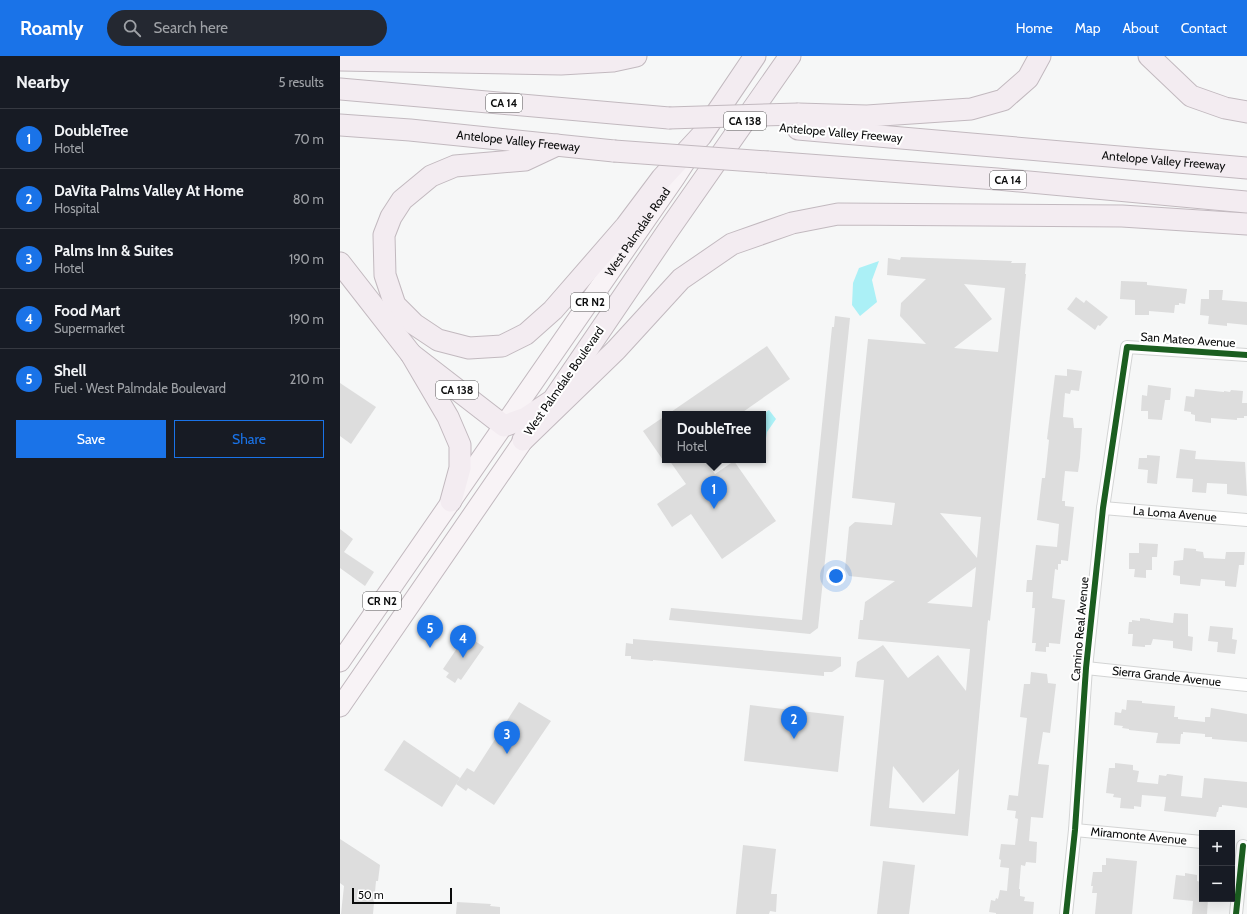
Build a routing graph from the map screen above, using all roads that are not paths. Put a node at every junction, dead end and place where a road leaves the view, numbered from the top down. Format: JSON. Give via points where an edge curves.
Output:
{"nodes":[{"id":1,"x":636,"y":56,"type":"edge"},
{"id":2,"x":755,"y":56,"type":"edge"},
{"id":3,"x":790,"y":56,"type":"edge"},
{"id":4,"x":1040,"y":56,"type":"edge"},
{"id":5,"x":1149,"y":56,"type":"edge"},
{"id":6,"x":340,"y":60,"type":"edge"},
{"id":7,"x":340,"y":89,"type":"edge"},
{"id":8,"x":1247,"y":112,"type":"edge"},
{"id":9,"x":798,"y":121,"type":"junction"},
{"id":10,"x":340,"y":125,"type":"edge"},
{"id":11,"x":701,"y":136,"type":"junction"},
{"id":12,"x":557,"y":144,"type":"junction"},
{"id":13,"x":1247,"y":168,"type":"edge"},
{"id":14,"x":1247,"y":202,"type":"edge"},
{"id":15,"x":1247,"y":224,"type":"edge"},
{"id":16,"x":340,"y":263,"type":"edge"},
{"id":17,"x":1127,"y":346,"type":"joint"},
{"id":18,"x":411,"y":354,"type":"junction"},
{"id":19,"x":1247,"y":354,"type":"edge"},
{"id":20,"x":553,"y":400,"type":"junction"},
{"id":21,"x":504,"y":426,"type":"junction"},
{"id":22,"x":523,"y":440,"type":"junction"},
{"id":23,"x":451,"y":501,"type":"junction"},
{"id":24,"x":1103,"y":508,"type":"junction"},
{"id":25,"x":1247,"y":520,"type":"edge"},
{"id":26,"x":424,"y":541,"type":"junction"},
{"id":27,"x":445,"y":553,"type":"junction"},
{"id":28,"x":383,"y":599,"type":"junction"},
{"id":29,"x":340,"y":662,"type":"edge"},
{"id":30,"x":1086,"y":668,"type":"junction"},
{"id":31,"x":356,"y":684,"type":"junction"},
{"id":32,"x":1247,"y":685,"type":"edge"},
{"id":33,"x":340,"y":707,"type":"edge"},
{"id":34,"x":1075,"y":830,"type":"junction"},
{"id":35,"x":1199,"y":842,"type":"edge"},
{"id":36,"x":1241,"y":846,"type":"edge"},
{"id":37,"x":1066,"y":914,"type":"edge"},
{"id":38,"x":1236,"y":914,"type":"edge"}],
"edges":[{"from":1,"to":6,"type":"highway","via":[[613,61],[561,64]]},
{"from":2,"to":11,"type":"highway","number":"CR N2"},
{"from":3,"to":20,"type":"highway","name":"West Palmdale Boulevard","number":"CA 138"},
{"from":4,"to":9,"type":"highway","via":[[1028,78],[1003,100],[971,109]]},
{"from":5,"to":8,"type":"highway","via":[[1191,96],[1225,108]]},
{"from":7,"to":9,"type":"highway","name":"Antelope Valley Freeway","number":"CA 14","bridge":true,"via":[[669,118]]},
{"from":9,"to":13,"type":"highway","name":"Antelope Valley Freeway","number":"CA 14"},
{"from":10,"to":12,"type":"highway","name":"Antelope Valley Freeway","number":"CA 14"},
{"from":11,"to":12,"type":"highway","via":[[662,178],[626,226],[553,310],[526,334],[502,346],[469,348],[438,340],[414,324],[395,305],[385,275],[384,235],[391,217],[402,200],[431,176],[455,166],[525,160]]},
{"from":11,"to":21,"type":"main road","name":"West Palmdale Road","number":"CR N2","via":[[675,178]]},
{"from":12,"to":14,"type":"highway","name":"Antelope Valley Freeway","number":"CA 14","bridge":true,"via":[[614,151],[997,179]]},
{"from":15,"to":22,"type":"highway","via":[[1122,216],[838,214],[792,223],[732,244],[681,279],[616,350]]},
{"from":16,"to":18,"type":"highway","number":"CA 138"},
{"from":17,"to":19,"type":"street","name":"San Mateo Avenue"},
{"from":17,"to":24,"type":"street","name":"Camino Real Avenue"},
{"from":18,"to":21,"type":"highway","number":"CA 138"},
{"from":18,"to":23,"type":"highway","via":[[448,418],[460,445],[460,468]]},
{"from":20,"to":21,"type":"highway","number":"CA 138","via":[[526,418]]},
{"from":20,"to":22,"type":"main road","name":"West Palmdale Boulevard","number":"CR N2"},
{"from":21,"to":23,"type":"main road","name":"West Palmdale Boulevard","number":"CR N2"},
{"from":22,"to":27,"type":"main road","name":"West Palmdale Boulevard","number":"CR N2"},
{"from":23,"to":26,"type":"main road","name":"West Palmdale Boulevard","number":"CR N2"},
{"from":24,"to":25,"type":"street","name":"La Loma Avenue"},
{"from":24,"to":30,"type":"street","name":"Camino Real Avenue"},
{"from":26,"to":27,"type":"main road"},
{"from":26,"to":28,"type":"main road","name":"West Palmdale Boulevard","number":"CR N2"},
{"from":27,"to":31,"type":"main road","name":"West Palmdale Boulevard","number":"CR N2"},
{"from":28,"to":29,"type":"main road","name":"West Palmdale Boulevard","number":"CR N2"},
{"from":28,"to":31,"type":"main road","via":[[383,616],[356,664]]},
{"from":30,"to":32,"type":"street","name":"Sierra Grande Avenue"},
{"from":30,"to":34,"type":"street","name":"Camino Real Avenue"},
{"from":31,"to":33,"type":"main road","name":"West Palmdale Boulevard","number":"CR N2"},
{"from":34,"to":35,"type":"street","name":"Miramonte Avenue"},
{"from":34,"to":37,"type":"street","name":"Camino Real Avenue"},
{"from":36,"to":38,"type":"street"}]}
